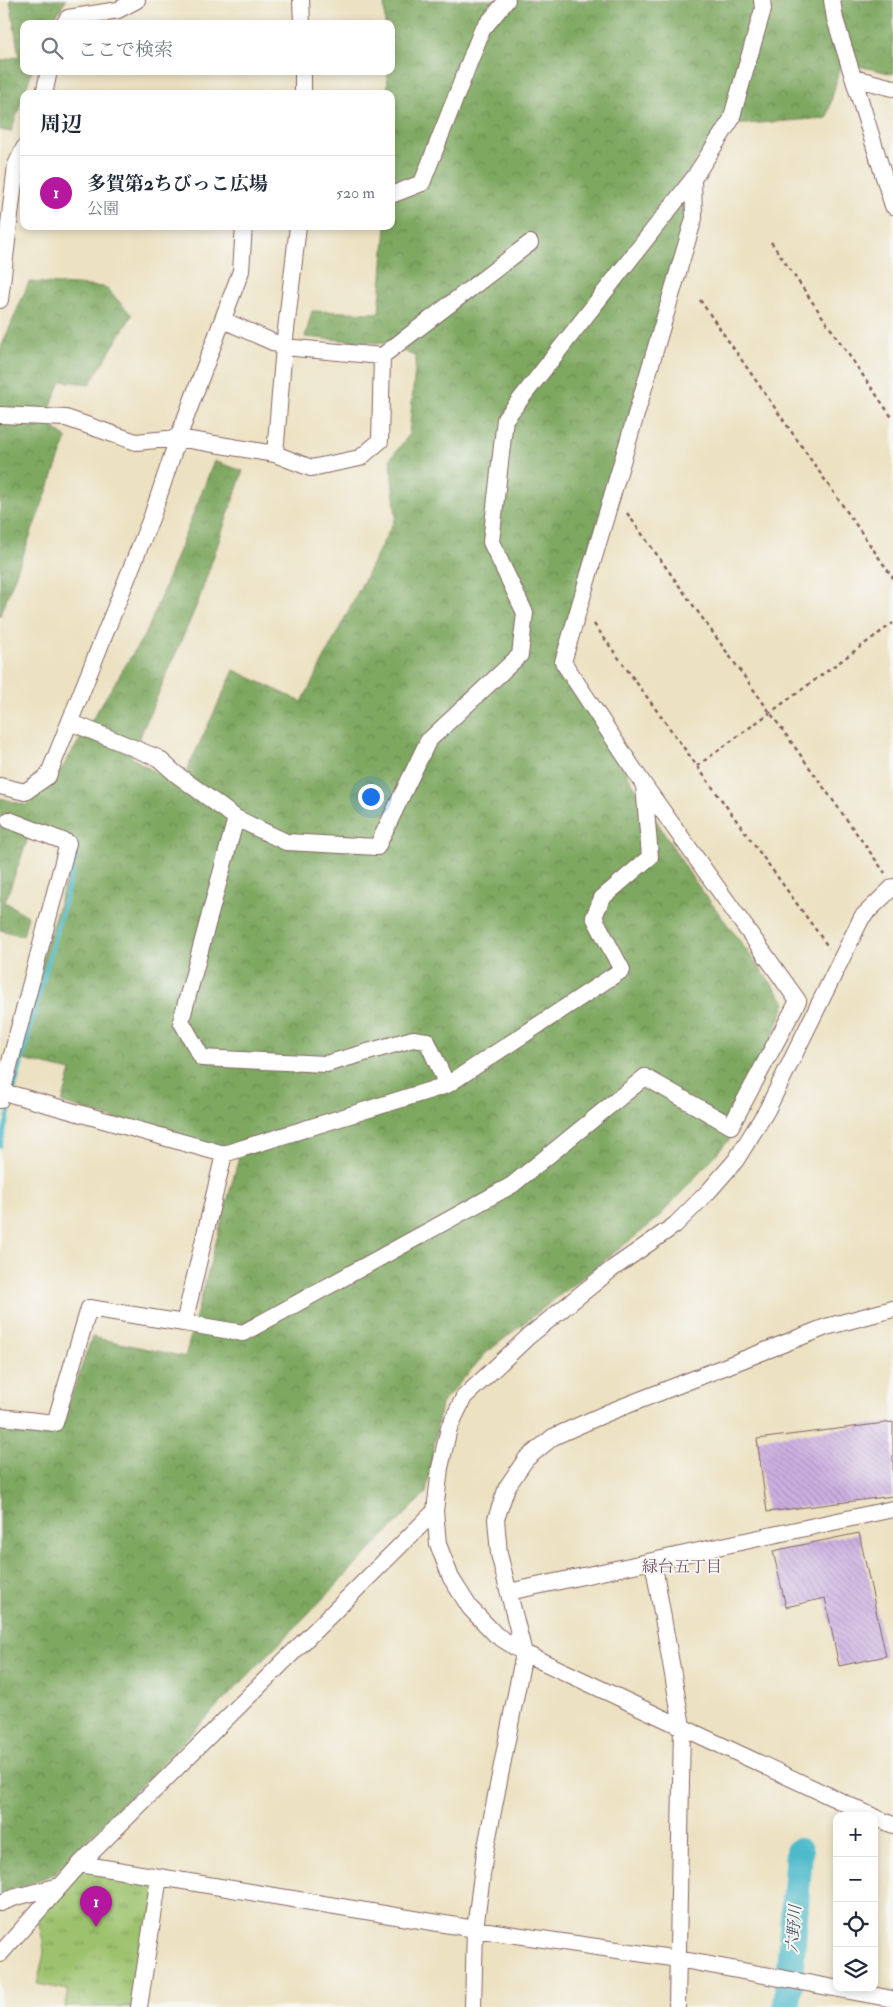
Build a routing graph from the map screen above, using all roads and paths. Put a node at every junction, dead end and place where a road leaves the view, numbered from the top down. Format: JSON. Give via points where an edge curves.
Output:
{"nodes":[{"id":1,"x":138,"y":0,"type":"edge"},
{"id":2,"x":301,"y":0,"type":"edge"},
{"id":3,"x":507,"y":0,"type":"edge"},
{"id":4,"x":762,"y":0,"type":"edge"},
{"id":5,"x":832,"y":0,"type":"edge"},
{"id":6,"x":67,"y":20,"type":"edge"},
{"id":7,"x":302,"y":20,"type":"edge"},
{"id":8,"x":48,"y":75,"type":"edge"},
{"id":9,"x":303,"y":75,"type":"edge"},
{"id":10,"x":854,"y":78,"type":"junction"},
{"id":11,"x":893,"y":88,"type":"edge"},
{"id":12,"x":45,"y":90,"type":"edge"},
{"id":13,"x":303,"y":90,"type":"edge"},
{"id":14,"x":20,"y":156,"type":"edge"},
{"id":15,"x":693,"y":180,"type":"junction"},
{"id":16,"x":395,"y":193,"type":"edge"},
{"id":17,"x":893,"y":206,"type":"edge"},
{"id":18,"x":244,"y":230,"type":"edge"},
{"id":19,"x":298,"y":230,"type":"edge"},
{"id":20,"x":771,"y":242,"type":"dead end"},
{"id":21,"x":530,"y":243,"type":"dead end"},
{"id":22,"x":0,"y":300,"type":"edge"},
{"id":23,"x":700,"y":300,"type":"dead end"},
{"id":24,"x":223,"y":320,"type":"junction"},
{"id":25,"x":284,"y":347,"type":"junction"},
{"id":26,"x":382,"y":356,"type":"junction"},
{"id":27,"x":0,"y":415,"type":"edge"},
{"id":28,"x":893,"y":419,"type":"edge"},
{"id":29,"x":178,"y":438,"type":"junction"},
{"id":30,"x":275,"y":454,"type":"junction"},
{"id":31,"x":627,"y":513,"type":"dead end"},
{"id":32,"x":893,"y":578,"type":"edge"},
{"id":33,"x":893,"y":623,"type":"edge"},
{"id":34,"x":594,"y":624,"type":"dead end"},
{"id":35,"x":770,"y":713,"type":"junction"},
{"id":36,"x":70,"y":722,"type":"junction"},
{"id":37,"x":697,"y":766,"type":"junction"},
{"id":38,"x":644,"y":785,"type":"junction"},
{"id":39,"x":0,"y":786,"type":"edge"},
{"id":40,"x":236,"y":818,"type":"junction"},
{"id":41,"x":9,"y":820,"type":"dead end"},
{"id":42,"x":890,"y":882,"type":"edge"},
{"id":43,"x":839,"y":961,"type":"junction"},
{"id":44,"x":447,"y":1085,"type":"junction"},
{"id":45,"x":1,"y":1094,"type":"edge"},
{"id":46,"x":224,"y":1154,"type":"junction"},
{"id":47,"x":893,"y":1309,"type":"edge"},
{"id":48,"x":184,"y":1323,"type":"junction"},
{"id":49,"x":0,"y":1417,"type":"edge"},
{"id":50,"x":893,"y":1509,"type":"edge"},
{"id":51,"x":435,"y":1510,"type":"junction"},
{"id":52,"x":653,"y":1561,"type":"junction"},
{"id":53,"x":509,"y":1592,"type":"junction"},
{"id":54,"x":524,"y":1653,"type":"junction"},
{"id":55,"x":682,"y":1726,"type":"junction"},
{"id":56,"x":865,"y":1812,"type":"edge"},
{"id":57,"x":878,"y":1818,"type":"edge"},
{"id":58,"x":893,"y":1825,"type":"edge"},
{"id":59,"x":80,"y":1864,"type":"junction"},
{"id":60,"x":160,"y":1877,"type":"junction"},
{"id":61,"x":60,"y":1886,"type":"junction"},
{"id":62,"x":0,"y":1903,"type":"edge"},
{"id":63,"x":475,"y":1929,"type":"junction"},
{"id":64,"x":0,"y":1954,"type":"edge"},
{"id":65,"x":678,"y":1959,"type":"junction"},
{"id":66,"x":893,"y":1999,"type":"edge"},
{"id":67,"x":139,"y":2007,"type":"edge"},
{"id":68,"x":473,"y":2007,"type":"edge"},
{"id":69,"x":677,"y":2007,"type":"edge"}],
"edges":[{"from":1,"to":6,"type":"street","via":[[118,10]]},
{"from":2,"to":7,"type":"street"},
{"from":3,"to":16,"type":"street","via":[[482,30],[422,183]]},
{"from":4,"to":15,"type":"street","via":[[763,9],[731,120]]},
{"from":5,"to":10,"type":"street"},
{"from":8,"to":12,"type":"street"},
{"from":9,"to":13,"type":"street"},
{"from":10,"to":11,"type":"street"},
{"from":10,"to":17,"type":"street"},
{"from":14,"to":22,"type":"street","via":[[16,165]]},
{"from":15,"to":38,"type":"street","via":[[694,218],[563,662]]},
{"from":15,"to":40,"type":"street","via":[[505,419],[491,542],[525,613],[520,655],[428,741],[377,847],[286,842]]},
{"from":18,"to":24,"type":"street","via":[[241,271]]},
{"from":19,"to":25,"type":"street"},
{"from":20,"to":28,"type":"path"},
{"from":21,"to":26,"type":"street"},
{"from":23,"to":32,"type":"path"},
{"from":24,"to":25,"type":"street"},
{"from":24,"to":29,"type":"street"},
{"from":25,"to":26,"type":"street"},
{"from":25,"to":30,"type":"street"},
{"from":26,"to":30,"type":"street","via":[[380,441],[360,458],[311,468]]},
{"from":27,"to":29,"type":"street","via":[[66,418],[136,442]]},
{"from":29,"to":30,"type":"street"},
{"from":29,"to":36,"type":"street","via":[[152,516]]},
{"from":31,"to":35,"type":"path"},
{"from":33,"to":35,"type":"path"},
{"from":34,"to":37,"type":"path"},
{"from":35,"to":37,"type":"path"},
{"from":35,"to":42,"type":"path"},
{"from":36,"to":39,"type":"street","via":[[48,776],[25,792]]},
{"from":36,"to":40,"type":"street","via":[[158,758]]},
{"from":37,"to":43,"type":"path"},
{"from":38,"to":44,"type":"street","via":[[650,857],[602,898],[594,918],[622,970]]},
{"from":38,"to":48,"type":"street","via":[[798,1001],[731,1126],[645,1077],[512,1185],[243,1333]]},
{"from":40,"to":44,"type":"street","via":[[181,1021],[202,1058],[326,1064],[413,1039],[427,1042]]},
{"from":41,"to":45,"type":"street","via":[[68,843]]},
{"from":42,"to":43,"type":"street","via":[[862,917]]},
{"from":43,"to":51,"type":"street","via":[[768,1110],[736,1160],[675,1225],[612,1269],[537,1330],[464,1397],[449,1428]]},
{"from":44,"to":46,"type":"street"},
{"from":45,"to":46,"type":"street"},
{"from":46,"to":48,"type":"street"},
{"from":47,"to":53,"type":"street","via":[[826,1327],[553,1437],[526,1459],[507,1488],[496,1519],[499,1554]]},
{"from":48,"to":49,"type":"street","via":[[89,1308],[55,1423]]},
{"from":50,"to":52,"type":"street"},
{"from":51,"to":54,"type":"street","via":[[438,1544],[451,1578],[465,1601],[496,1635]]},
{"from":51,"to":59,"type":"street"},
{"from":52,"to":53,"type":"street"},
{"from":52,"to":55,"type":"street"},
{"from":53,"to":54,"type":"street"},
{"from":54,"to":55,"type":"street"},
{"from":54,"to":63,"type":"street","via":[[485,1852]]},
{"from":55,"to":56,"type":"street"},
{"from":55,"to":65,"type":"street"},
{"from":57,"to":58,"type":"street"},
{"from":59,"to":60,"type":"street"},
{"from":59,"to":61,"type":"street"},
{"from":60,"to":63,"type":"street"},
{"from":60,"to":67,"type":"street"},
{"from":61,"to":62,"type":"street"},
{"from":61,"to":64,"type":"street"},
{"from":63,"to":65,"type":"street"},
{"from":63,"to":68,"type":"street"},
{"from":65,"to":66,"type":"street"},
{"from":65,"to":69,"type":"street"}]}
